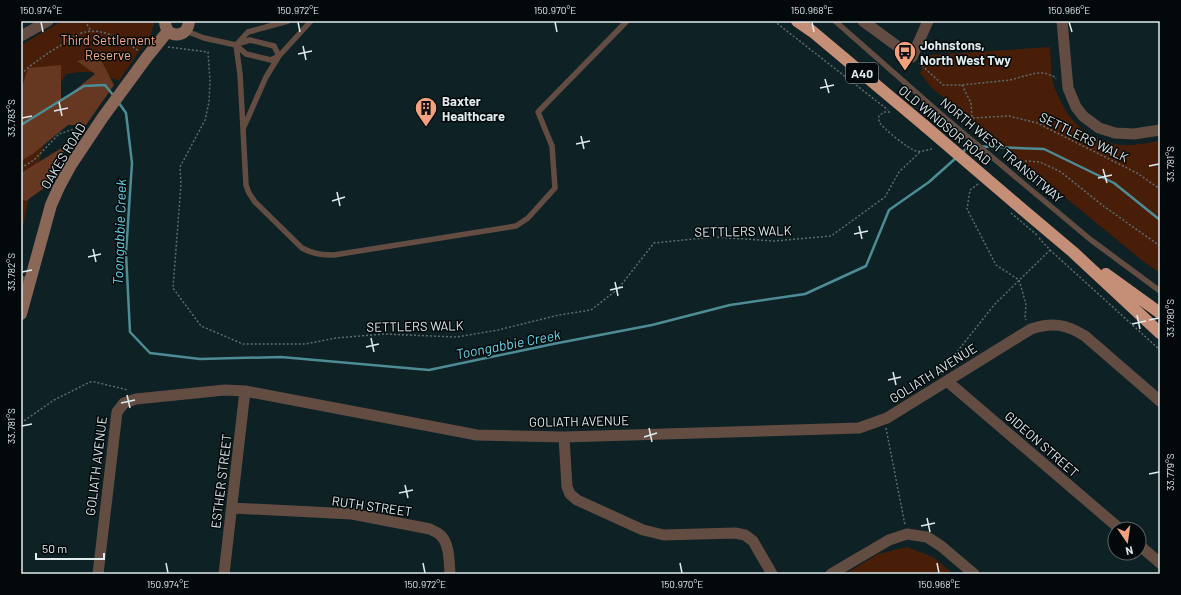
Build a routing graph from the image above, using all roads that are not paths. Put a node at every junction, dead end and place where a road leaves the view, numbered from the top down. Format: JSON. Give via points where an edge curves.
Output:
{"nodes":[{"id":1,"x":48,"y":21,"type":"edge"},
{"id":2,"x":288,"y":21,"type":"edge"},
{"id":3,"x":311,"y":21,"type":"edge"},
{"id":4,"x":627,"y":21,"type":"edge"},
{"id":5,"x":797,"y":21,"type":"edge"},
{"id":6,"x":835,"y":21,"type":"edge"},
{"id":7,"x":863,"y":21,"type":"edge"},
{"id":8,"x":928,"y":21,"type":"edge"},
{"id":9,"x":1062,"y":21,"type":"edge"},
{"id":10,"x":166,"y":26,"type":"edge"},
{"id":11,"x":187,"y":26,"type":"edge"},
{"id":12,"x":21,"y":36,"type":"edge"},
{"id":13,"x":236,"y":45,"type":"junction"},
{"id":14,"x":280,"y":56,"type":"junction"},
{"id":15,"x":243,"y":129,"type":"junction"},
{"id":16,"x":1160,"y":130,"type":"edge"},
{"id":17,"x":1073,"y":252,"type":"junction"},
{"id":18,"x":25,"y":282,"type":"edge"},
{"id":19,"x":1160,"y":291,"type":"edge"},
{"id":20,"x":1160,"y":313,"type":"edge"},
{"id":21,"x":21,"y":314,"type":"edge"},
{"id":22,"x":1160,"y":333,"type":"edge"},
{"id":23,"x":947,"y":381,"type":"junction"},
{"id":24,"x":245,"y":391,"type":"junction"},
{"id":25,"x":1160,"y":401,"type":"edge"},
{"id":26,"x":564,"y":436,"type":"junction"},
{"id":27,"x":232,"y":508,"type":"junction"},
{"id":28,"x":1111,"y":521,"type":"edge"},
{"id":29,"x":1147,"y":552,"type":"edge"},
{"id":30,"x":1160,"y":563,"type":"edge"},
{"id":31,"x":98,"y":574,"type":"edge"},
{"id":32,"x":224,"y":574,"type":"edge"},
{"id":33,"x":450,"y":574,"type":"edge"},
{"id":34,"x":772,"y":574,"type":"edge"},
{"id":35,"x":831,"y":574,"type":"edge"},
{"id":36,"x":974,"y":574,"type":"edge"}],
"edges":[{"from":1,"to":12,"type":"street"},
{"from":2,"to":13,"type":"lane","via":[[248,32]]},
{"from":3,"to":14,"type":"lane"},
{"from":4,"to":15,"type":"lane","via":[[538,112],[552,146],[555,188],[528,218],[516,226],[334,255],[311,253],[302,248],[249,193],[246,185]]},
{"from":5,"to":17,"type":"highway","name":"OLD WINDSOR ROAD","number":"A40","bridge":true},
{"from":6,"to":19,"type":"lane","name":"NORTH WEST TRANSITWAY","bridge":true,"via":[[1091,240]]},
{"from":7,"to":8,"type":"street","via":[[912,57]]},
{"from":9,"to":16,"type":"street","via":[[1068,88],[1083,116],[1099,128],[1114,133],[1134,134]]},
{"from":10,"to":11,"type":"street","via":[[171,33],[179,34]]},
{"from":10,"to":18,"type":"street","name":"OAKES ROAD","via":[[71,165],[51,205]]},
{"from":11,"to":13,"type":"lane","via":[[204,38]]},
{"from":13,"to":14,"type":"lane","via":[[246,54],[271,60]]},
{"from":13,"to":14,"type":"lane","via":[[250,40],[274,46]]},
{"from":13,"to":15,"type":"lane"},
{"from":14,"to":15,"type":"lane","via":[[266,78]]},
{"from":17,"to":20,"type":"highway","name":"OLD WINDSOR ROAD","number":"A40"},
{"from":17,"to":22,"type":"highway","name":"OLD WINDSOR ROAD","number":"A40"},
{"from":18,"to":21,"type":"street","name":"OAKES ROAD"},
{"from":23,"to":25,"type":"street","name":"GOLIATH AVENUE","via":[[1031,329],[1059,325],[1072,328],[1085,336]]},
{"from":23,"to":26,"type":"street","name":"GOLIATH AVENUE","via":[[884,419],[858,428]]},
{"from":23,"to":28,"type":"street","name":"GIDEON STREET"},
{"from":24,"to":26,"type":"street","name":"GOLIATH AVENUE","via":[[477,435]]},
{"from":24,"to":27,"type":"street","name":"ESTHER STREET"},
{"from":24,"to":31,"type":"street","name":"GOLIATH AVENUE","via":[[225,390],[136,399],[124,403],[117,412]]},
{"from":26,"to":34,"type":"street","via":[[567,487],[570,494],[578,500],[653,533],[745,535],[753,541]]},
{"from":27,"to":32,"type":"street","name":"ESTHER STREET"},
{"from":27,"to":33,"type":"street","name":"RUTH STREET","via":[[352,514],[430,529],[440,534],[445,541]]},
{"from":29,"to":30,"type":"street"},
{"from":35,"to":36,"type":"street","via":[[889,540],[907,534],[927,537]]}]}
